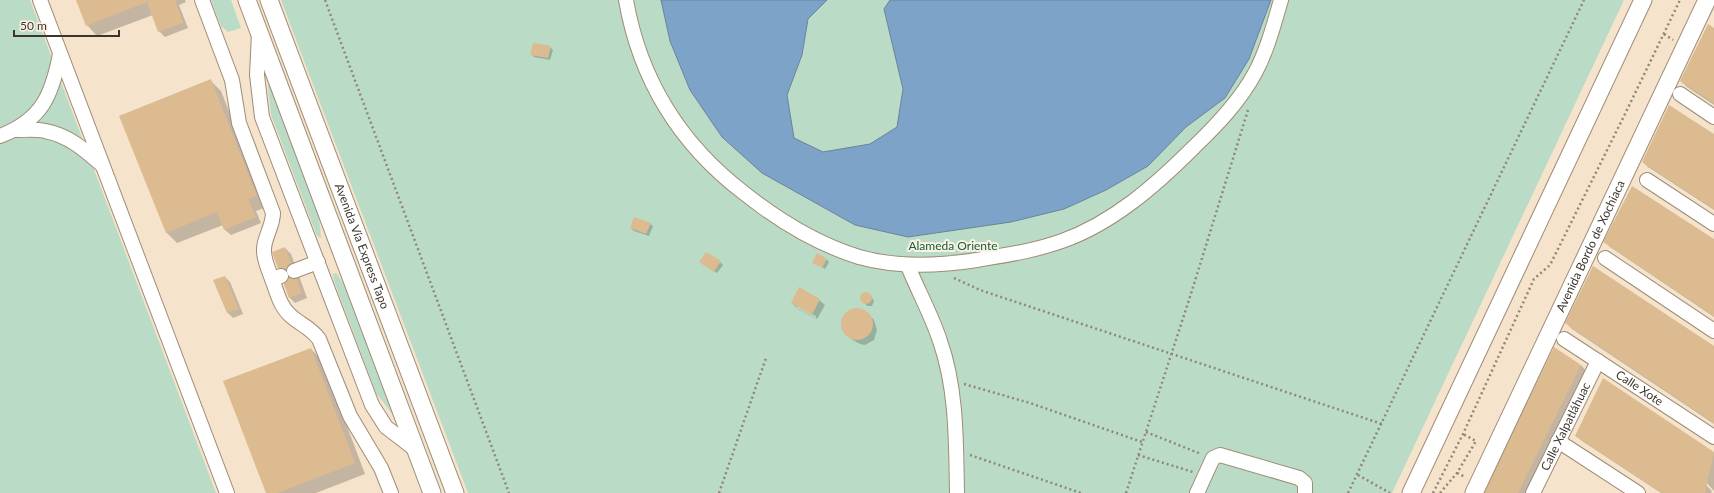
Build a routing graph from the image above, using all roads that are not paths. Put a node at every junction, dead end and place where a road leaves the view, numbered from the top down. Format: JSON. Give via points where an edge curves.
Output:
{"nodes":[{"id":1,"x":40,"y":0,"type":"edge"},
{"id":2,"x":202,"y":0,"type":"edge"},
{"id":3,"x":247,"y":0,"type":"edge"},
{"id":4,"x":269,"y":0,"type":"edge"},
{"id":5,"x":626,"y":0,"type":"edge"},
{"id":6,"x":1281,"y":0,"type":"edge"},
{"id":7,"x":1643,"y":0,"type":"edge"},
{"id":8,"x":1707,"y":0,"type":"edge"},
{"id":9,"x":259,"y":31,"type":"junction"},
{"id":10,"x":60,"y":54,"type":"junction"},
{"id":11,"x":1680,"y":94,"type":"dead end"},
{"id":12,"x":1714,"y":117,"type":"edge"},
{"id":13,"x":17,"y":130,"type":"junction"},
{"id":14,"x":0,"y":136,"type":"edge"},
{"id":15,"x":103,"y":166,"type":"junction"},
{"id":16,"x":1647,"y":180,"type":"dead end"},
{"id":17,"x":1714,"y":224,"type":"edge"},
{"id":18,"x":1605,"y":258,"type":"dead end"},
{"id":19,"x":318,"y":262,"type":"junction"},
{"id":20,"x":908,"y":266,"type":"junction"},
{"id":21,"x":282,"y":276,"type":"junction"},
{"id":22,"x":1714,"y":331,"type":"edge"},
{"id":23,"x":1564,"y":339,"type":"dead end"},
{"id":24,"x":1598,"y":361,"type":"junction"},
{"id":25,"x":1714,"y":437,"type":"edge"},
{"id":26,"x":1558,"y":441,"type":"junction"},
{"id":27,"x":416,"y":450,"type":"junction"},
{"id":28,"x":227,"y":493,"type":"edge"},
{"id":29,"x":391,"y":493,"type":"edge"},
{"id":30,"x":432,"y":493,"type":"edge"},
{"id":31,"x":455,"y":493,"type":"edge"},
{"id":32,"x":957,"y":493,"type":"edge"},
{"id":33,"x":1197,"y":493,"type":"edge"},
{"id":34,"x":1305,"y":493,"type":"edge"},
{"id":35,"x":1411,"y":493,"type":"edge"},
{"id":36,"x":1474,"y":493,"type":"edge"},
{"id":37,"x":1533,"y":493,"type":"edge"},
{"id":38,"x":1638,"y":493,"type":"edge"}],
"edges":[{"from":1,"to":10,"type":"street"},
{"from":2,"to":21,"type":"street","via":[[232,80],[239,122],[273,213],[273,222],[265,241],[264,251]]},
{"from":3,"to":9,"type":"main road","name":"Avenida Vía Express Tapo"},
{"from":4,"to":31,"type":"main road","name":"Avenida Vía Express Tapo"},
{"from":5,"to":20,"type":"street","via":[[629,21],[642,62],[661,102],[695,149],[724,178],[761,207],[811,237],[860,257]]},
{"from":6,"to":20,"type":"street","via":[[1268,42],[1254,74],[1231,108],[1148,190],[1094,228],[1062,241],[1030,251],[966,261]]},
{"from":7,"to":35,"type":"main road"},
{"from":8,"to":36,"type":"main road","name":"Avenida Bordo de Xochiaca"},
{"from":9,"to":19,"type":"street","via":[[257,75],[262,117]]},
{"from":9,"to":27,"type":"main road","name":"Avenida Vía Express Tapo"},
{"from":10,"to":13,"type":"street","via":[[55,79],[47,99],[37,113]]},
{"from":10,"to":15,"type":"street"},
{"from":11,"to":12,"type":"street"},
{"from":13,"to":14,"type":"street"},
{"from":13,"to":15,"type":"street","via":[[45,131],[62,136],[81,146]]},
{"from":15,"to":28,"type":"street"},
{"from":16,"to":17,"type":"street"},
{"from":18,"to":22,"type":"street"},
{"from":19,"to":21,"type":"street"},
{"from":19,"to":27,"type":"street","via":[[372,405],[386,427]]},
{"from":20,"to":32,"type":"street","via":[[940,341],[950,380]]},
{"from":21,"to":29,"type":"street","via":[[283,307],[291,316],[312,330],[318,339],[350,416],[381,468]]},
{"from":23,"to":24,"type":"street","name":"Calle Xote"},
{"from":24,"to":25,"type":"street","name":"Calle Xote"},
{"from":24,"to":26,"type":"street","name":"Calle Xalpatláhuac"},
{"from":26,"to":37,"type":"street","name":"Calle Xalpatláhuac"},
{"from":26,"to":38,"type":"street"},
{"from":27,"to":30,"type":"main road","name":"Avenida Vía Express Tapo"},
{"from":33,"to":34,"type":"street","via":[[1216,456],[1224,456],[1299,478],[1305,483]]}]}
